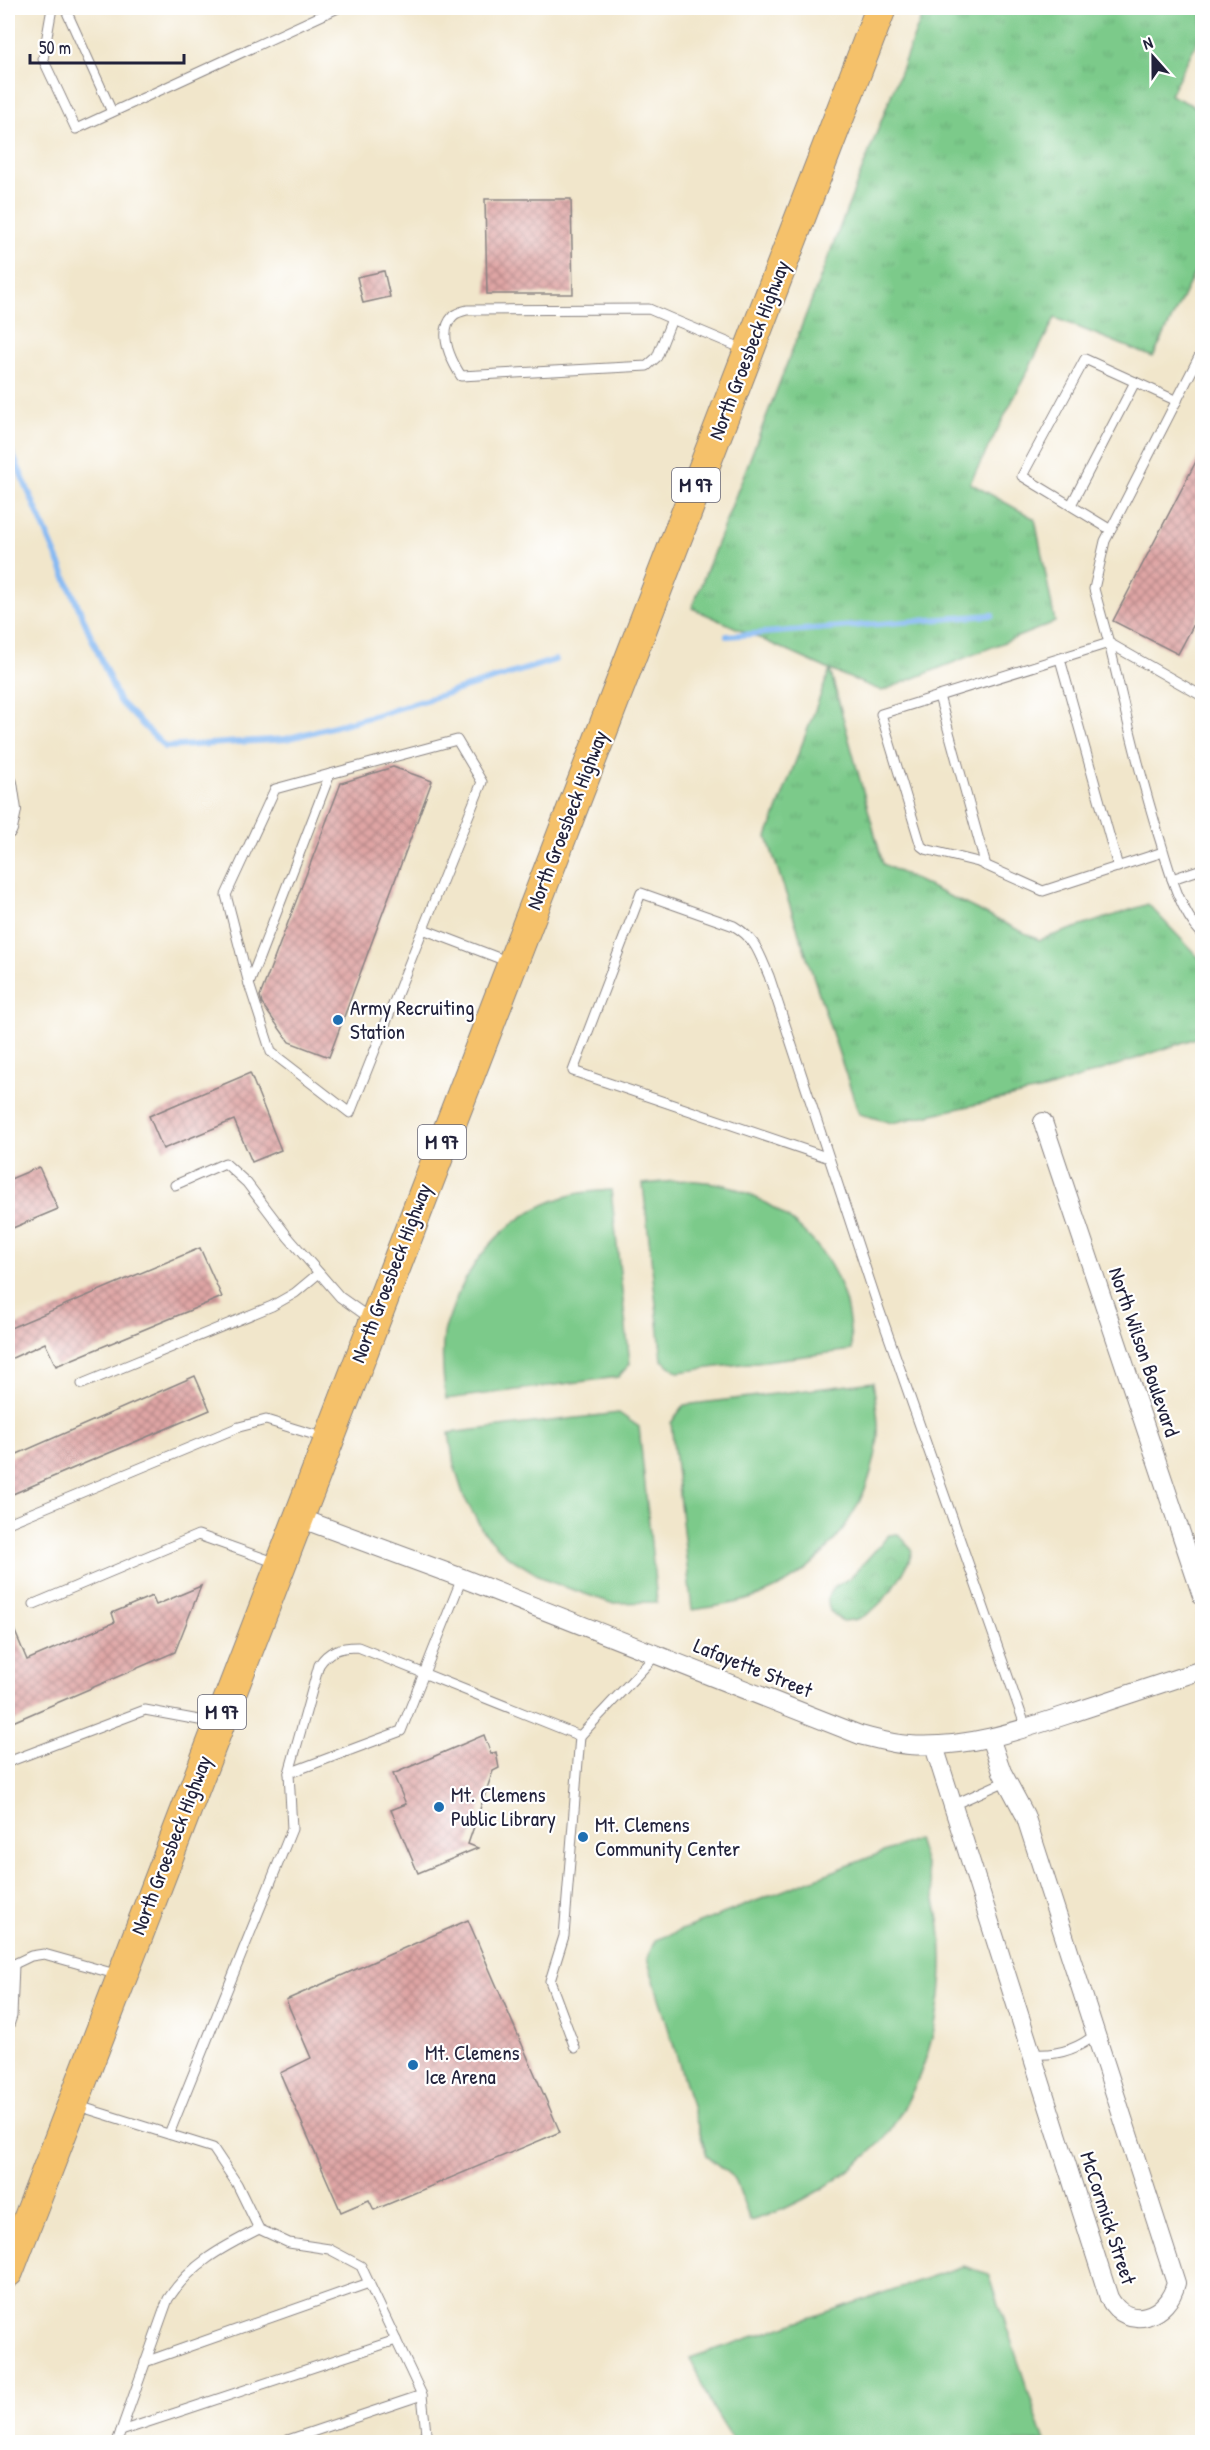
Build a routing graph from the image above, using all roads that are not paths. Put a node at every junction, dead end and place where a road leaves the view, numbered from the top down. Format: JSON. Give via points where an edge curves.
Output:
{"nodes":[{"id":1,"x":52,"y":8,"type":"edge"},
{"id":2,"x":65,"y":8,"type":"edge"},
{"id":3,"x":338,"y":8,"type":"edge"},
{"id":4,"x":881,"y":8,"type":"edge"},
{"id":5,"x":112,"y":112,"type":"junction"},
{"id":6,"x":672,"y":318,"type":"junction"},
{"id":7,"x":748,"y":351,"type":"junction"},
{"id":8,"x":1203,"y":351,"type":"edge"},
{"id":9,"x":1135,"y":382,"type":"junction"},
{"id":10,"x":1177,"y":401,"type":"junction"},
{"id":11,"x":1071,"y":505,"type":"junction"},
{"id":12,"x":1111,"y":530,"type":"junction"},
{"id":13,"x":1109,"y":643,"type":"junction"},
{"id":14,"x":1060,"y":659,"type":"junction"},
{"id":15,"x":939,"y":696,"type":"junction"},
{"id":16,"x":1203,"y":696,"type":"edge"},
{"id":17,"x":330,"y":774,"type":"junction"},
{"id":18,"x":8,"y":783,"type":"edge"},
{"id":19,"x":8,"y":828,"type":"edge"},
{"id":20,"x":1163,"y":852,"type":"junction"},
{"id":21,"x":986,"y":866,"type":"junction"},
{"id":22,"x":1118,"y":867,"type":"junction"},
{"id":23,"x":1203,"y":869,"type":"edge"},
{"id":24,"x":1172,"y":879,"type":"junction"},
{"id":25,"x":423,"y":928,"type":"junction"},
{"id":26,"x":1203,"y":934,"type":"edge"},
{"id":27,"x":512,"y":963,"type":"junction"},
{"id":28,"x":249,"y":984,"type":"junction"},
{"id":29,"x":1043,"y":1122,"type":"dead end"},
{"id":30,"x":829,"y":1158,"type":"junction"},
{"id":31,"x":175,"y":1185,"type":"dead end"},
{"id":32,"x":319,"y":1273,"type":"junction"},
{"id":33,"x":373,"y":1321,"type":"junction"},
{"id":34,"x":82,"y":1384,"type":"dead end"},
{"id":35,"x":327,"y":1439,"type":"junction"},
{"id":36,"x":297,"y":1517,"type":"junction"},
{"id":37,"x":8,"y":1523,"type":"edge"},
{"id":38,"x":279,"y":1564,"type":"junction"},
{"id":39,"x":462,"y":1578,"type":"junction"},
{"id":40,"x":1203,"y":1596,"type":"edge"},
{"id":41,"x":34,"y":1604,"type":"dead end"},
{"id":42,"x":657,"y":1654,"type":"junction"},
{"id":43,"x":1203,"y":1670,"type":"edge"},
{"id":44,"x":423,"y":1672,"type":"junction"},
{"id":45,"x":218,"y":1723,"type":"junction"},
{"id":46,"x":1026,"y":1728,"type":"junction"},
{"id":47,"x":580,"y":1736,"type":"junction"},
{"id":48,"x":990,"y":1738,"type":"junction"},
{"id":49,"x":934,"y":1746,"type":"junction"},
{"id":50,"x":8,"y":1762,"type":"edge"},
{"id":51,"x":289,"y":1773,"type":"junction"},
{"id":52,"x":1006,"y":1780,"type":"junction"},
{"id":53,"x":953,"y":1805,"type":"junction"},
{"id":54,"x":11,"y":1965,"type":"edge"},
{"id":55,"x":121,"y":1976,"type":"junction"},
{"id":56,"x":8,"y":2028,"type":"edge"},
{"id":57,"x":1095,"y":2034,"type":"junction"},
{"id":58,"x":575,"y":2048,"type":"dead end"},
{"id":59,"x":1032,"y":2054,"type":"junction"},
{"id":60,"x":72,"y":2104,"type":"junction"},
{"id":61,"x":169,"y":2134,"type":"junction"},
{"id":62,"x":259,"y":2229,"type":"junction"},
{"id":63,"x":8,"y":2271,"type":"edge"},
{"id":64,"x":369,"y":2283,"type":"junction"},
{"id":65,"x":396,"y":2340,"type":"junction"},
{"id":66,"x":146,"y":2362,"type":"junction"},
{"id":67,"x":422,"y":2395,"type":"junction"},
{"id":68,"x":121,"y":2432,"type":"junction"},
{"id":69,"x":117,"y":2442,"type":"edge"},
{"id":70,"x":282,"y":2442,"type":"edge"},
{"id":71,"x":418,"y":2442,"type":"edge"}],
"edges":[{"from":1,"to":5,"type":"lane","via":[[43,58],[76,129]]},
{"from":2,"to":5,"type":"lane"},
{"from":3,"to":5,"type":"lane"},
{"from":4,"to":7,"type":"main road","name":"North Groesbeck Highway","number":"M 97"},
{"from":6,"to":6,"type":"lane","via":[[649,309],[467,310],[453,316],[446,331],[448,357],[461,376],[647,366],[657,357]]},
{"from":6,"to":7,"type":"lane"},
{"from":7,"to":27,"type":"main road","name":"North Groesbeck Highway","number":"M 97"},
{"from":8,"to":10,"type":"lane"},
{"from":9,"to":10,"type":"lane"},
{"from":9,"to":11,"type":"lane"},
{"from":9,"to":11,"type":"lane","via":[[1085,359],[1022,476]]},
{"from":10,"to":12,"type":"lane"},
{"from":11,"to":12,"type":"lane"},
{"from":12,"to":13,"type":"lane","via":[[1094,589]]},
{"from":13,"to":14,"type":"lane"},
{"from":13,"to":16,"type":"lane"},
{"from":13,"to":20,"type":"lane"},
{"from":14,"to":15,"type":"lane"},
{"from":14,"to":22,"type":"lane"},
{"from":15,"to":21,"type":"lane"},
{"from":15,"to":21,"type":"lane","via":[[881,714],[921,846]]},
{"from":17,"to":25,"type":"lane","via":[[457,740],[482,782]]},
{"from":17,"to":28,"type":"lane"},
{"from":17,"to":28,"type":"lane","via":[[276,789],[226,895]]},
{"from":18,"to":19,"type":"street","via":[[12,810]]},
{"from":20,"to":22,"type":"lane"},
{"from":20,"to":24,"type":"lane"},
{"from":21,"to":22,"type":"lane","via":[[1043,891]]},
{"from":23,"to":24,"type":"lane"},
{"from":24,"to":26,"type":"lane","via":[[1193,924]]},
{"from":25,"to":27,"type":"lane"},
{"from":25,"to":28,"type":"lane","via":[[350,1113],[270,1052]]},
{"from":27,"to":33,"type":"main road","name":"North Groesbeck Highway","number":"M 97"},
{"from":29,"to":40,"type":"street","name":"North Wilson Boulevard"},
{"from":30,"to":30,"type":"lane","via":[[769,976],[754,942],[734,926],[641,893],[573,1071]]},
{"from":30,"to":46,"type":"lane"},
{"from":31,"to":32,"type":"lane","via":[[225,1163],[247,1183]]},
{"from":32,"to":33,"type":"lane","via":[[340,1298]]},
{"from":32,"to":34,"type":"lane","via":[[272,1306]]},
{"from":33,"to":35,"type":"main road","name":"North Groesbeck Highway","number":"M 97"},
{"from":35,"to":36,"type":"main road","name":"North Groesbeck Highway","number":"M 97"},
{"from":35,"to":37,"type":"lane","via":[[266,1420],[239,1426]]},
{"from":36,"to":38,"type":"main road","name":"North Groesbeck Highway","number":"M 97"},
{"from":36,"to":39,"type":"street","name":"Lafayette Street"},
{"from":38,"to":41,"type":"lane","via":[[198,1535]]},
{"from":38,"to":45,"type":"main road","name":"North Groesbeck Highway","number":"M 97"},
{"from":39,"to":42,"type":"street","name":"Lafayette Street"},
{"from":39,"to":44,"type":"lane"},
{"from":42,"to":47,"type":"lane"},
{"from":42,"to":49,"type":"street","name":"Lafayette Street","via":[[860,1735]]},
{"from":43,"to":46,"type":"street","name":"Lafayette Street"},
{"from":44,"to":47,"type":"lane"},
{"from":44,"to":51,"type":"lane","via":[[401,1731]]},
{"from":44,"to":51,"type":"lane","via":[[358,1647],[342,1647],[327,1654],[319,1665]]},
{"from":45,"to":50,"type":"lane","via":[[145,1710]]},
{"from":45,"to":55,"type":"main road","name":"North Groesbeck Highway","number":"M 97"},
{"from":46,"to":48,"type":"street","name":"Lafayette Street"},
{"from":47,"to":58,"type":"lane","via":[[564,1936],[550,1981]]},
{"from":48,"to":49,"type":"street","name":"Lafayette Street"},
{"from":48,"to":52,"type":"street","name":"McCormick Street"},
{"from":49,"to":53,"type":"street","name":"McCormick Street"},
{"from":51,"to":61,"type":"lane","via":[[292,1829]]},
{"from":52,"to":53,"type":"lane"},
{"from":52,"to":57,"type":"street","name":"McCormick Street","via":[[1025,1815]]},
{"from":53,"to":59,"type":"street","name":"McCormick Street"},
{"from":54,"to":55,"type":"lane","via":[[44,1954]]},
{"from":54,"to":56,"type":"lane","via":[[12,2016]]},
{"from":55,"to":60,"type":"main road","name":"North Groesbeck Highway","number":"M 97"},
{"from":57,"to":59,"type":"lane","via":[[1084,2044],[1067,2050]]},
{"from":57,"to":59,"type":"street","name":"McCormick Street","via":[[1176,2283],[1173,2295],[1157,2313],[1134,2317],[1114,2307],[1109,2298]]},
{"from":60,"to":61,"type":"lane"},
{"from":60,"to":63,"type":"main road","name":"North Groesbeck Highway","number":"M 97"},
{"from":61,"to":62,"type":"lane","via":[[213,2148],[237,2184]]},
{"from":62,"to":64,"type":"lane","via":[[289,2243],[329,2249],[361,2266]]},
{"from":62,"to":66,"type":"lane","via":[[226,2245],[181,2279],[168,2300]]},
{"from":64,"to":65,"type":"lane"},
{"from":64,"to":66,"type":"lane"},
{"from":65,"to":67,"type":"lane"},
{"from":65,"to":68,"type":"lane"},
{"from":66,"to":68,"type":"lane"},
{"from":67,"to":70,"type":"lane"},
{"from":67,"to":71,"type":"lane","via":[[426,2433]]},
{"from":68,"to":69,"type":"lane"}]}
